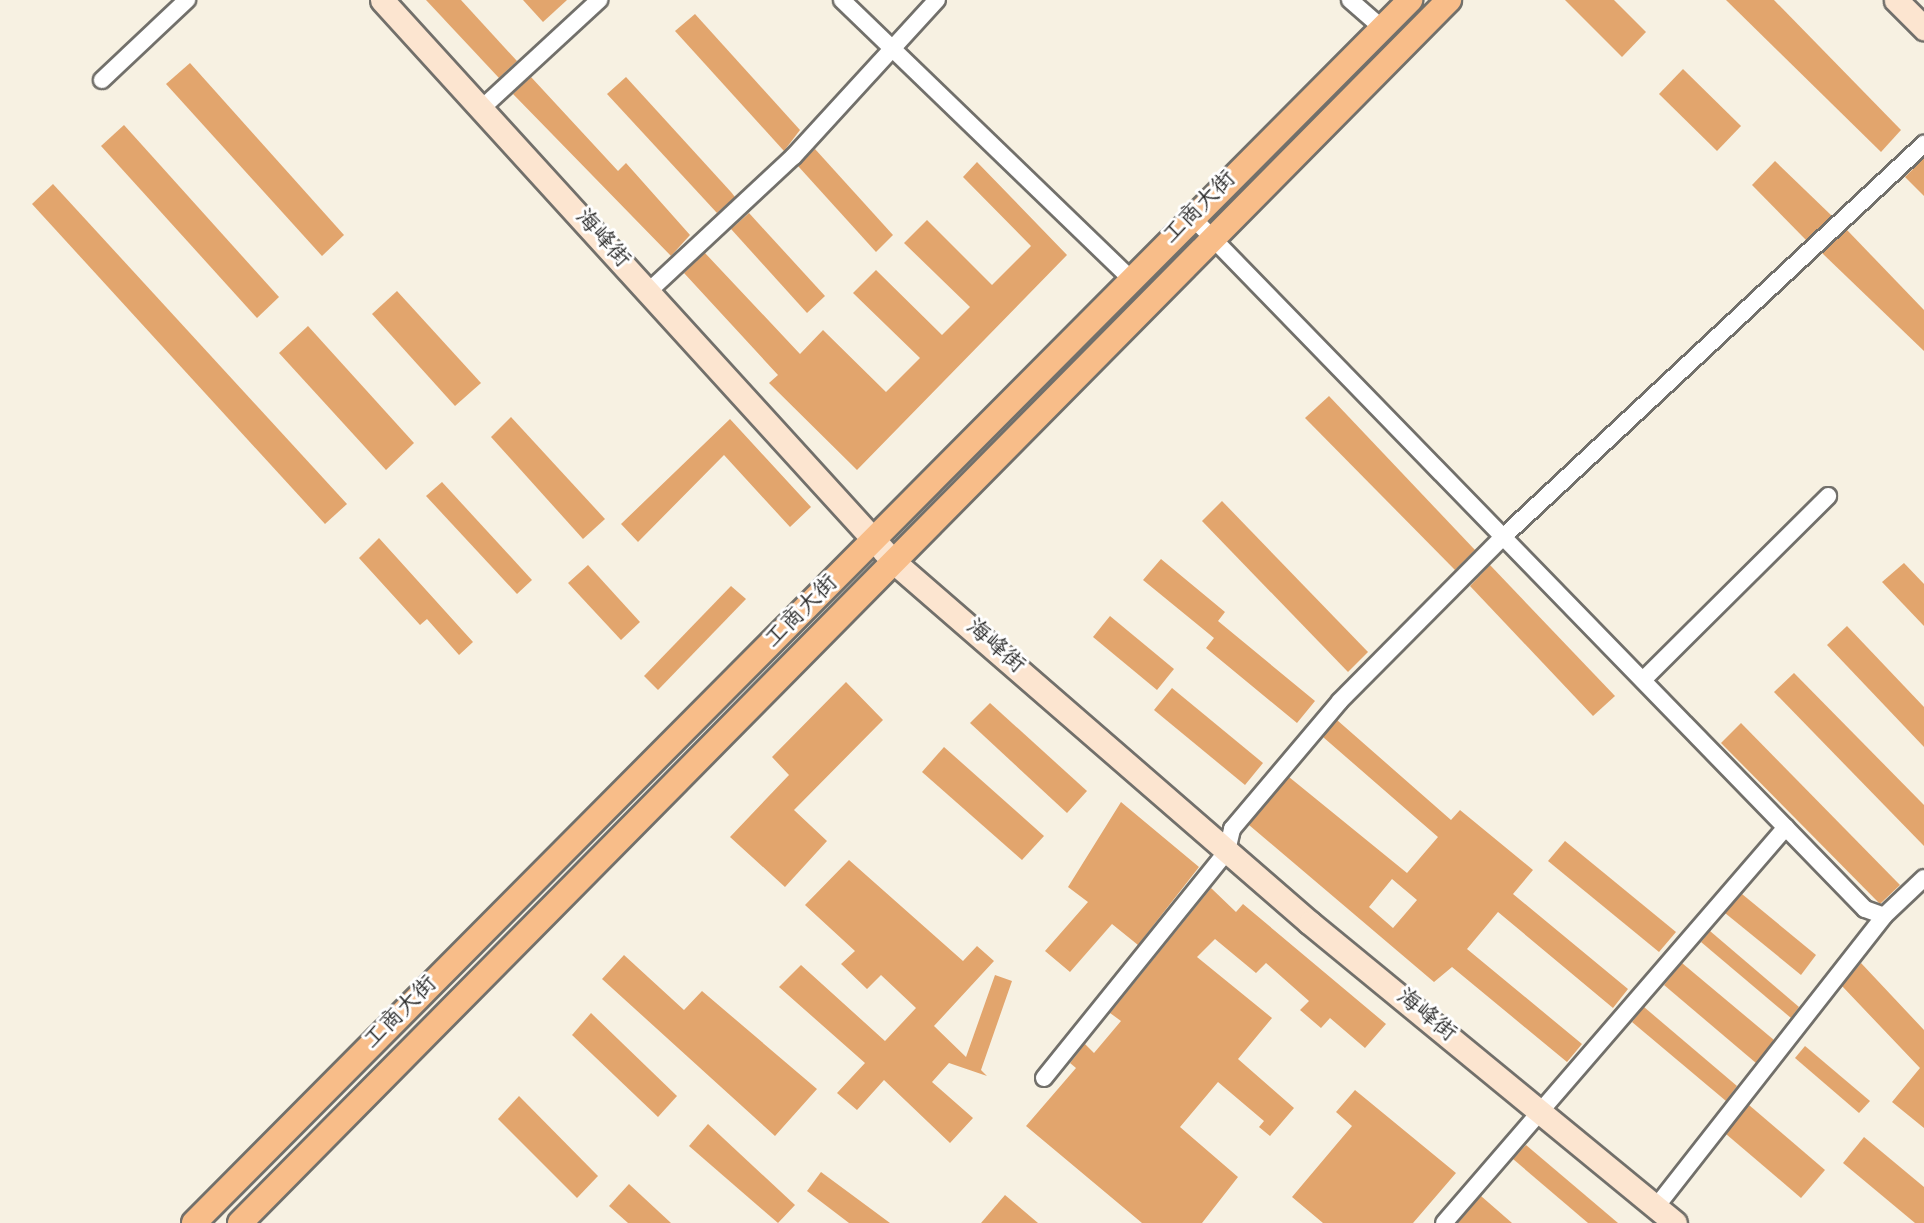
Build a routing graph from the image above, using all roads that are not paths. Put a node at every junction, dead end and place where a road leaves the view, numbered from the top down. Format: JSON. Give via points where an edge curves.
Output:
{"nodes":[{"id":1,"x":187,"y":0,"type":"edge"},
{"id":2,"x":382,"y":0,"type":"edge"},
{"id":3,"x":599,"y":0,"type":"edge"},
{"id":4,"x":842,"y":0,"type":"edge"},
{"id":5,"x":937,"y":0,"type":"edge"},
{"id":6,"x":1350,"y":0,"type":"edge"},
{"id":7,"x":1410,"y":0,"type":"edge"},
{"id":8,"x":1449,"y":0,"type":"edge"},
{"id":9,"x":1896,"y":0,"type":"edge"},
{"id":10,"x":1382,"y":28,"type":"junction"},
{"id":11,"x":1924,"y":28,"type":"edge"},
{"id":12,"x":102,"y":80,"type":"dead end"},
{"id":13,"x":481,"y":109,"type":"junction"},
{"id":14,"x":1924,"y":144,"type":"edge"},
{"id":15,"x":1193,"y":218,"type":"junction"},
{"id":16,"x":1214,"y":238,"type":"junction"},
{"id":17,"x":1131,"y":279,"type":"junction"},
{"id":18,"x":648,"y":292,"type":"junction"},
{"id":19,"x":1828,"y":496,"type":"dead end"},
{"id":20,"x":1504,"y":536,"type":"junction"},
{"id":21,"x":875,"y":542,"type":"junction"},
{"id":22,"x":894,"y":562,"type":"junction"},
{"id":23,"x":1643,"y":680,"type":"junction"},
{"id":24,"x":1786,"y":827,"type":"junction"},
{"id":25,"x":1227,"y":851,"type":"junction"},
{"id":26,"x":1924,"y":878,"type":"edge"},
{"id":27,"x":1884,"y":916,"type":"junction"},
{"id":28,"x":1044,"y":1078,"type":"dead end"},
{"id":29,"x":1540,"y":1111,"type":"junction"},
{"id":30,"x":1656,"y":1207,"type":"junction"},
{"id":31,"x":194,"y":1223,"type":"edge"},
{"id":32,"x":240,"y":1223,"type":"edge"},
{"id":33,"x":1444,"y":1223,"type":"edge"},
{"id":34,"x":1675,"y":1223,"type":"edge"}],
"edges":[{"from":1,"to":12,"type":"street"},
{"from":2,"to":13,"type":"street","name":"海峰街"},
{"from":3,"to":13,"type":"street"},
{"from":4,"to":17,"type":"street"},
{"from":5,"to":18,"type":"street","via":[[793,157]]},
{"from":6,"to":10,"type":"street"},
{"from":7,"to":10,"type":"main road","name":"工商大街"},
{"from":8,"to":16,"type":"main road","name":"工商大街"},
{"from":9,"to":11,"type":"street"},
{"from":10,"to":15,"type":"main road","name":"工商大街"},
{"from":13,"to":18,"type":"street","name":"海峰街"},
{"from":14,"to":20,"type":"street"},
{"from":15,"to":16,"type":"street"},
{"from":15,"to":17,"type":"main road","name":"工商大街"},
{"from":16,"to":20,"type":"street"},
{"from":16,"to":22,"type":"main road","name":"工商大街"},
{"from":17,"to":21,"type":"main road","name":"工商大街"},
{"from":18,"to":21,"type":"street","name":"海峰街"},
{"from":19,"to":23,"type":"street"},
{"from":20,"to":23,"type":"street"},
{"from":20,"to":25,"type":"street","via":[[1340,701],[1232,829]]},
{"from":21,"to":22,"type":"street","name":"海峰街"},
{"from":21,"to":31,"type":"main road","name":"工商大街"},
{"from":22,"to":25,"type":"street","name":"海峰街"},
{"from":22,"to":32,"type":"main road","name":"工商大街"},
{"from":23,"to":24,"type":"street"},
{"from":24,"to":27,"type":"street","via":[[1865,909]]},
{"from":24,"to":29,"type":"street"},
{"from":25,"to":28,"type":"street"},
{"from":25,"to":29,"type":"street","name":"海峰街"},
{"from":26,"to":27,"type":"street"},
{"from":27,"to":30,"type":"street"},
{"from":29,"to":30,"type":"street","name":"海峰街"},
{"from":29,"to":33,"type":"street"},
{"from":30,"to":34,"type":"street","name":"海峰街"}]}
